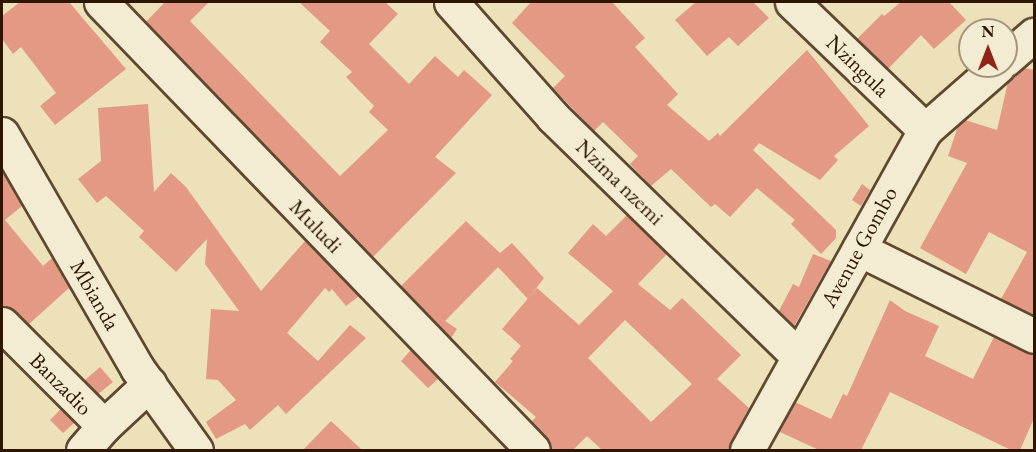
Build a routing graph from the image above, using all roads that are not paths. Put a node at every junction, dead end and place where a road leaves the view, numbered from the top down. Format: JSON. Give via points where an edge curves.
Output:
{"nodes":[{"id":1,"x":101,"y":2,"type":"edge"},
{"id":2,"x":451,"y":2,"type":"edge"},
{"id":3,"x":792,"y":2,"type":"edge"},
{"id":4,"x":1035,"y":35,"type":"edge"},
{"id":5,"x":1018,"y":49,"type":"edge"},
{"id":6,"x":984,"y":78,"type":"edge"},
{"id":7,"x":925,"y":130,"type":"junction"},
{"id":8,"x":2,"y":134,"type":"edge"},
{"id":9,"x":859,"y":249,"type":"junction"},
{"id":10,"x":2,"y":324,"type":"edge"},
{"id":11,"x":1035,"y":336,"type":"edge"},
{"id":12,"x":798,"y":356,"type":"junction"},
{"id":13,"x":148,"y":384,"type":"junction"},
{"id":14,"x":104,"y":426,"type":"junction"},
{"id":15,"x":83,"y":450,"type":"edge"},
{"id":16,"x":196,"y":450,"type":"edge"},
{"id":17,"x":533,"y":450,"type":"edge"},
{"id":18,"x":747,"y":450,"type":"edge"}],
"edges":[{"from":1,"to":17,"type":"street","name":"Muludi"},
{"from":2,"to":12,"type":"street","name":"Nzima nzemi","via":[[553,117]]},
{"from":3,"to":7,"type":"street","name":"Nzingula"},
{"from":4,"to":5,"type":"street"},
{"from":6,"to":7,"type":"street","name":"Avenue Gombo"},
{"from":7,"to":9,"type":"street","name":"Avenue Gombo"},
{"from":8,"to":13,"type":"street","name":"Mbianda"},
{"from":9,"to":11,"type":"street"},
{"from":9,"to":12,"type":"street","name":"Avenue Gombo"},
{"from":10,"to":14,"type":"street","name":"Banzadio"},
{"from":12,"to":18,"type":"street","name":"Avenue Gombo"},
{"from":13,"to":14,"type":"street","name":"Banzadio"},
{"from":13,"to":16,"type":"street","name":"Mbianda"},
{"from":14,"to":15,"type":"street"}]}
